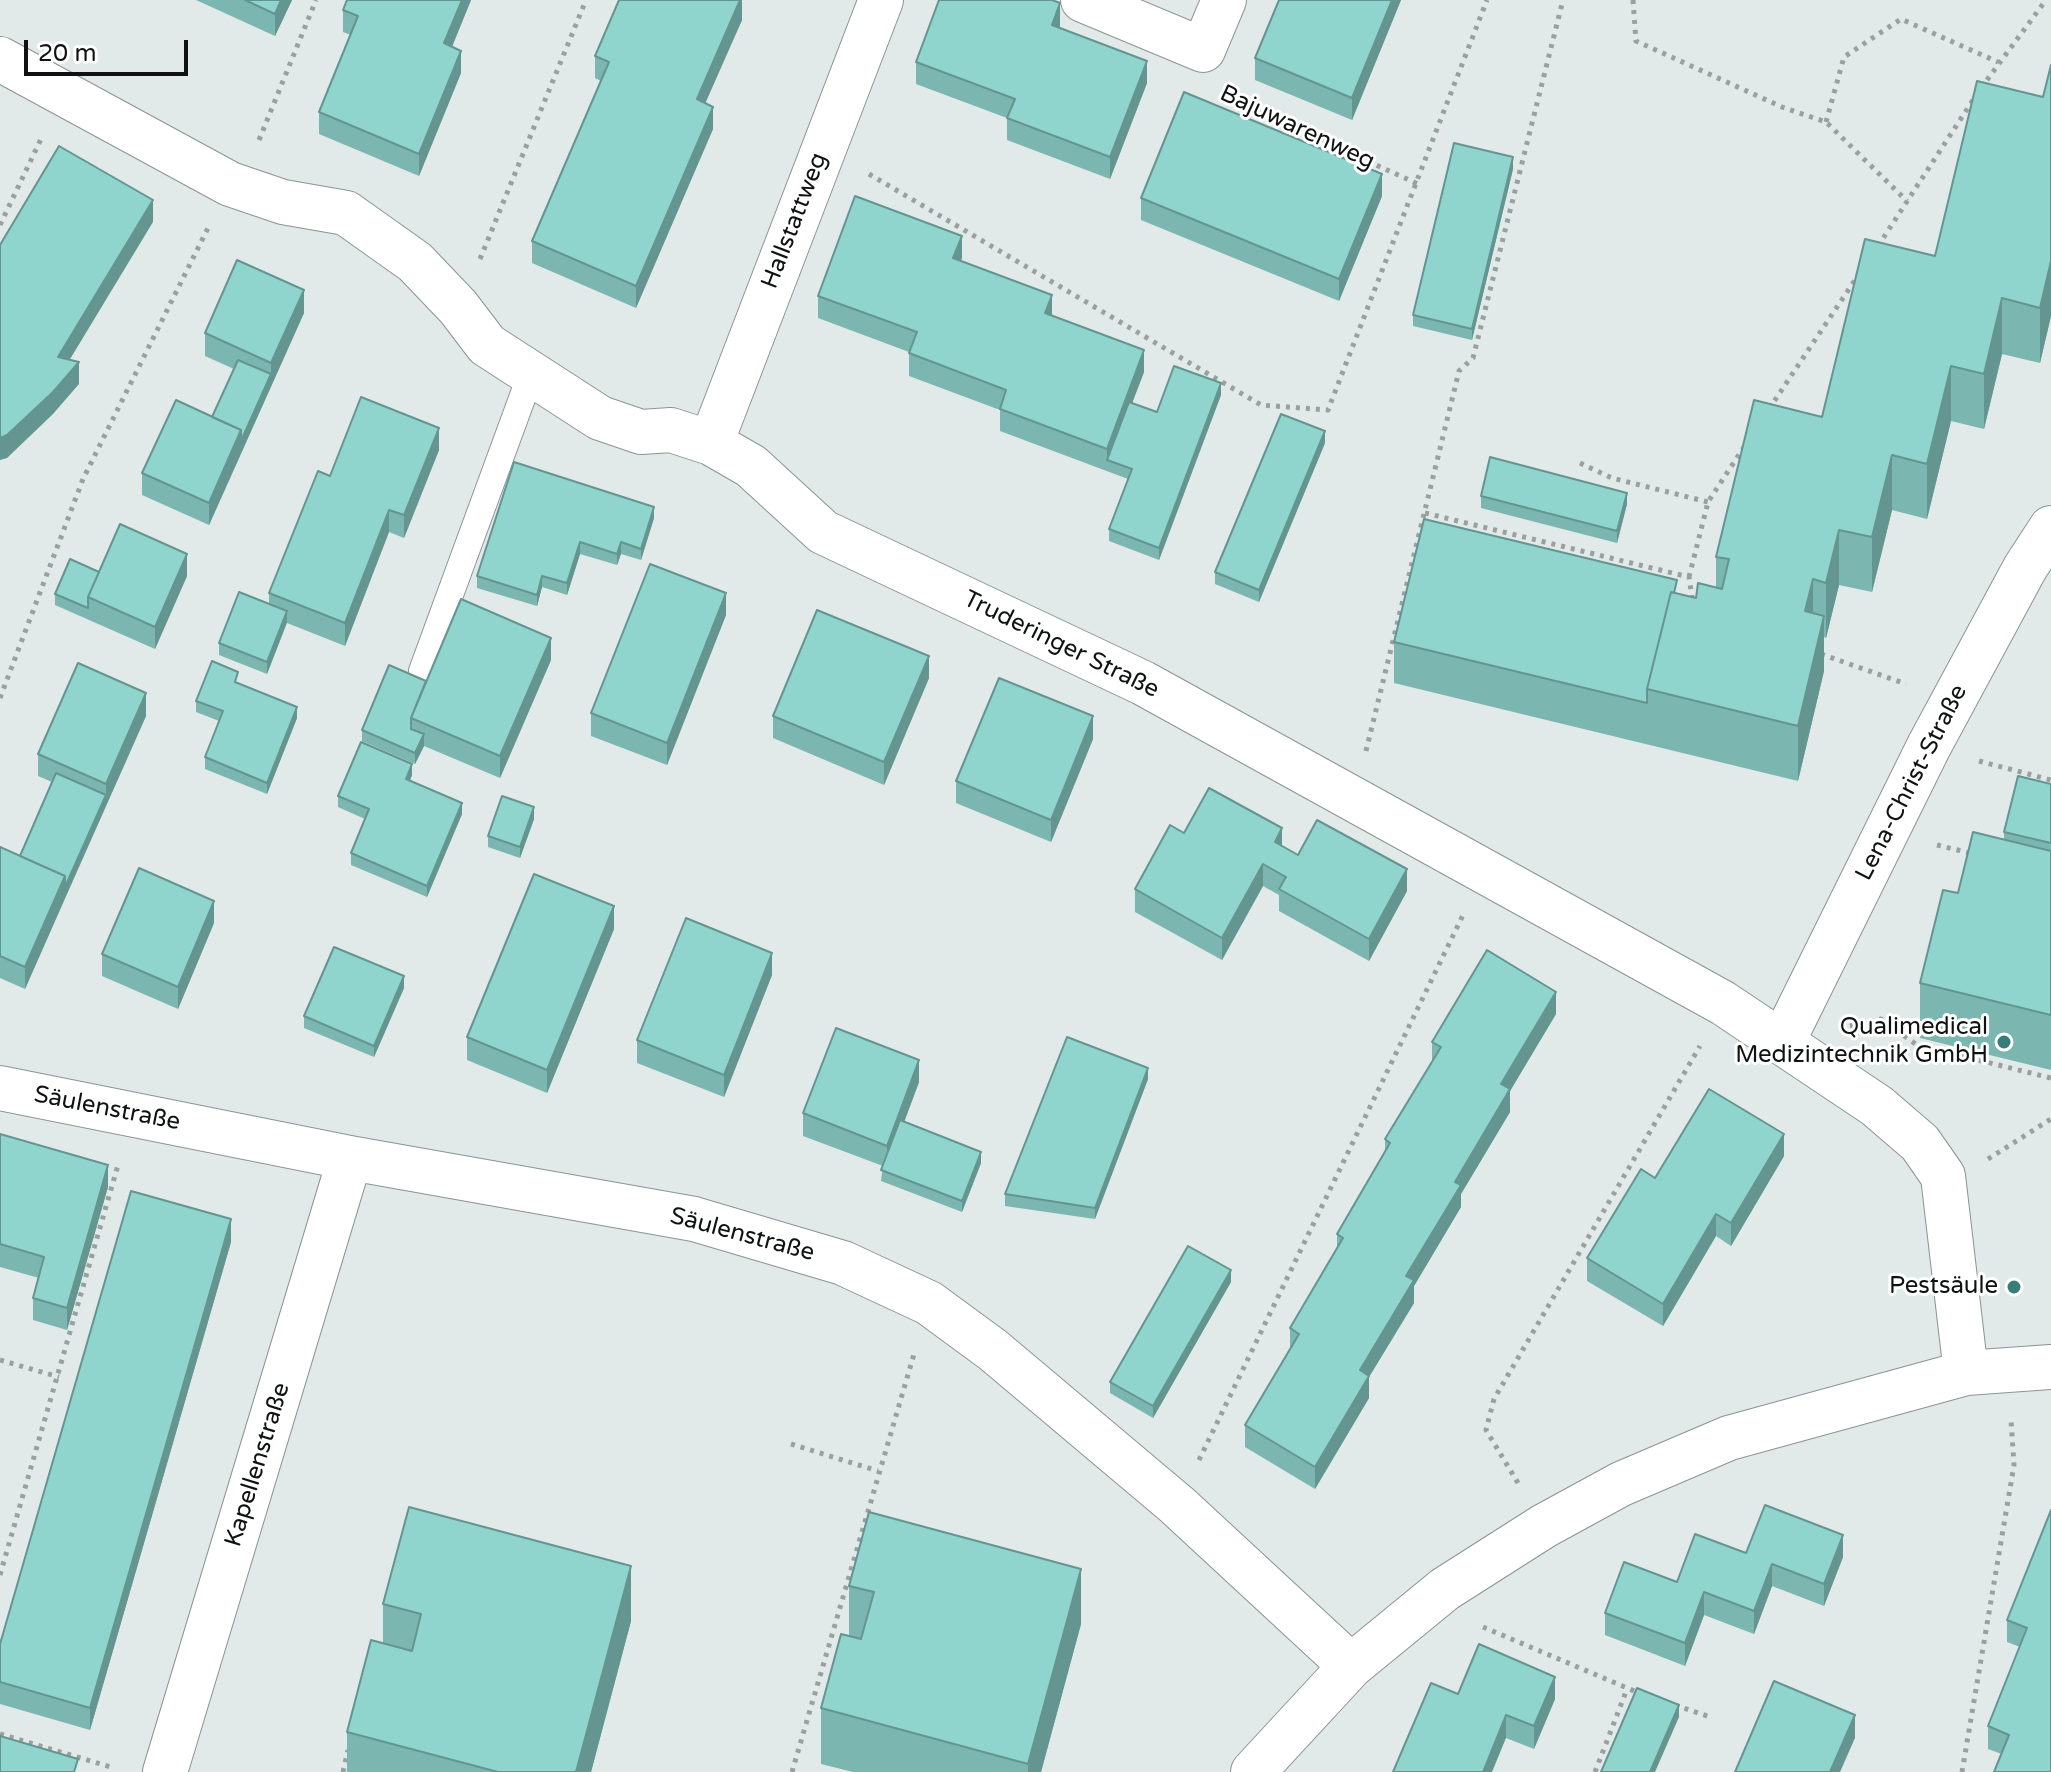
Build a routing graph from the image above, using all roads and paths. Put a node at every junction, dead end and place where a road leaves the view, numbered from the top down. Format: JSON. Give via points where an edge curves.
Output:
{"nodes":[{"id":1,"x":316,"y":0,"type":"edge"},
{"id":2,"x":586,"y":0,"type":"edge"},
{"id":3,"x":1083,"y":0,"type":"edge"},
{"id":4,"x":1224,"y":0,"type":"edge"},
{"id":5,"x":1487,"y":0,"type":"edge"},
{"id":6,"x":1563,"y":0,"type":"edge"},
{"id":7,"x":1633,"y":0,"type":"edge"},
{"id":8,"x":2046,"y":0,"type":"edge"},
{"id":9,"x":866,"y":4,"type":"edge"},
{"id":10,"x":1203,"y":50,"type":"junction"},
{"id":11,"x":0,"y":59,"type":"edge"},
{"id":12,"x":1998,"y":62,"type":"junction"},
{"id":13,"x":62,"y":93,"type":"junction"},
{"id":14,"x":1826,"y":122,"type":"junction"},
{"id":15,"x":823,"y":147,"type":"junction"},
{"id":16,"x":230,"y":184,"type":"junction"},
{"id":17,"x":1418,"y":184,"type":"junction"},
{"id":18,"x":1907,"y":201,"type":"junction"},
{"id":19,"x":0,"y":225,"type":"edge"},
{"id":20,"x":1873,"y":253,"type":"edge"},
{"id":21,"x":1864,"y":266,"type":"edge"},
{"id":22,"x":458,"y":307,"type":"junction"},
{"id":23,"x":531,"y":374,"type":"junction"},
{"id":24,"x":1769,"y":410,"type":"edge"},
{"id":25,"x":1751,"y":437,"type":"edge"},
{"id":26,"x":711,"y":443,"type":"junction"},
{"id":27,"x":1580,"y":463,"type":"dead end"},
{"id":28,"x":1708,"y":502,"type":"junction"},
{"id":29,"x":1425,"y":513,"type":"junction"},
{"id":30,"x":2051,"y":528,"type":"edge"},
{"id":31,"x":1689,"y":577,"type":"junction"},
{"id":32,"x":1694,"y":607,"type":"edge"},
{"id":33,"x":1809,"y":649,"type":"edge"},
{"id":34,"x":422,"y":671,"type":"dead end"},
{"id":35,"x":0,"y":698,"type":"edge"},
{"id":36,"x":1379,"y":698,"type":"dead end"},
{"id":37,"x":1951,"y":706,"type":"junction"},
{"id":38,"x":1929,"y":746,"type":"junction"},
{"id":39,"x":2051,"y":780,"type":"edge"},
{"id":40,"x":1886,"y":833,"type":"junction"},
{"id":41,"x":1976,"y":854,"type":"edge"},
{"id":42,"x":1485,"y":871,"type":"junction"},
{"id":43,"x":1723,"y":1003,"type":"junction"},
{"id":44,"x":1782,"y":1043,"type":"junction"},
{"id":45,"x":2051,"y":1078,"type":"edge"},
{"id":46,"x":0,"y":1088,"type":"edge"},
{"id":47,"x":133,"y":1114,"type":"junction"},
{"id":48,"x":2051,"y":1119,"type":"edge"},
{"id":49,"x":350,"y":1158,"type":"junction"},
{"id":50,"x":1943,"y":1176,"type":"junction"},
{"id":51,"x":929,"y":1303,"type":"junction"},
{"id":52,"x":0,"y":1360,"type":"edge"},
{"id":53,"x":2051,"y":1367,"type":"edge"},
{"id":54,"x":1987,"y":1370,"type":"junction"},
{"id":55,"x":59,"y":1377,"type":"junction"},
{"id":56,"x":791,"y":1444,"type":"dead end"},
{"id":57,"x":878,"y":1471,"type":"junction"},
{"id":58,"x":1177,"y":1505,"type":"junction"},
{"id":59,"x":1544,"y":1526,"type":"junction"},
{"id":60,"x":0,"y":1575,"type":"edge"},
{"id":61,"x":1445,"y":1589,"type":"junction"},
{"id":62,"x":1351,"y":1666,"type":"junction"},
{"id":63,"x":1627,"y":1689,"type":"junction"},
{"id":64,"x":1641,"y":1693,"type":"edge"},
{"id":65,"x":1668,"y":1703,"type":"edge"},
{"id":66,"x":1710,"y":1717,"type":"dead end"},
{"id":67,"x":0,"y":1734,"type":"edge"},
{"id":68,"x":350,"y":1742,"type":"edge"},
{"id":69,"x":128,"y":1772,"type":"edge"},
{"id":70,"x":165,"y":1772,"type":"edge"},
{"id":71,"x":343,"y":1772,"type":"edge"},
{"id":72,"x":792,"y":1772,"type":"edge"},
{"id":73,"x":1253,"y":1772,"type":"edge"},
{"id":74,"x":1595,"y":1772,"type":"edge"},
{"id":75,"x":1962,"y":1772,"type":"edge"}],
"edges":[{"from":1,"to":16,"type":"path","via":[[255,151]]},
{"from":2,"to":22,"type":"path"},
{"from":3,"to":10,"type":"street"},
{"from":4,"to":10,"type":"street"},
{"from":5,"to":17,"type":"path"},
{"from":6,"to":29,"type":"path","via":[[1473,358],[1459,371]]},
{"from":7,"to":14,"type":"path","via":[[1636,41]]},
{"from":8,"to":12,"type":"path"},
{"from":9,"to":15,"type":"street","name":"Hallstattweg"},
{"from":10,"to":17,"type":"path","name":"Bajuwarenweg","via":[[1211,90]]},
{"from":11,"to":13,"type":"street","name":"Truderinger Straße"},
{"from":12,"to":14,"type":"path","via":[[1901,19],[1844,57]]},
{"from":12,"to":18,"type":"path"},
{"from":13,"to":16,"type":"street","name":"Truderinger Straße"},
{"from":13,"to":19,"type":"path"},
{"from":14,"to":18,"type":"path"},
{"from":15,"to":17,"type":"path","via":[[1261,405],[1328,410]]},
{"from":15,"to":26,"type":"street","name":"Hallstattweg"},
{"from":16,"to":22,"type":"street","name":"Truderinger Straße","via":[[283,202],[346,213],[415,262]]},
{"from":16,"to":35,"type":"path","via":[[83,479]]},
{"from":18,"to":20,"type":"path"},
{"from":21,"to":24,"type":"path"},
{"from":22,"to":23,"type":"street","name":"Truderinger Straße","via":[[487,345]]},
{"from":23,"to":26,"type":"street","name":"Truderinger Straße","via":[[600,418],[641,432],[671,430]]},
{"from":23,"to":34,"type":"lane"},
{"from":25,"to":28,"type":"path"},
{"from":26,"to":42,"type":"street","name":"Truderinger Straße","via":[[751,466],[823,532],[1143,683]]},
{"from":27,"to":28,"type":"path","via":[[1612,478]]},
{"from":28,"to":31,"type":"path"},
{"from":29,"to":31,"type":"path"},
{"from":29,"to":36,"type":"path"},
{"from":30,"to":37,"type":"street","name":"Lena-Christ-Straße"},
{"from":31,"to":32,"type":"path"},
{"from":33,"to":37,"type":"path","via":[[1898,680]]},
{"from":37,"to":38,"type":"street","name":"Lena-Christ-Straße"},
{"from":38,"to":39,"type":"path"},
{"from":38,"to":40,"type":"street","name":"Lena-Christ-Straße"},
{"from":40,"to":41,"type":"path"},
{"from":40,"to":44,"type":"street","name":"Lena-Christ-Straße"},
{"from":42,"to":43,"type":"street","name":"Truderinger Straße"},
{"from":42,"to":58,"type":"path"},
{"from":43,"to":44,"type":"street","name":"Truderinger Straße"},
{"from":43,"to":59,"type":"path","via":[[1494,1399],[1486,1430]]},
{"from":44,"to":45,"type":"path","via":[[1881,1019],[1917,1045]]},
{"from":44,"to":50,"type":"street","name":"Truderinger Straße","via":[[1877,1106],[1920,1143]]},
{"from":46,"to":47,"type":"street","name":"Säulenstraße"},
{"from":47,"to":49,"type":"street","name":"Säulenstraße"},
{"from":47,"to":55,"type":"path"},
{"from":48,"to":50,"type":"path","via":[[1983,1162]]},
{"from":49,"to":51,"type":"street","name":"Säulenstraße","via":[[694,1219],[843,1263]]},
{"from":49,"to":70,"type":"street","name":"Kapellenstraße"},
{"from":50,"to":54,"type":"street","name":"Truderinger Straße"},
{"from":51,"to":57,"type":"path"},
{"from":51,"to":58,"type":"street","name":"Säulenstraße"},
{"from":52,"to":55,"type":"path"},
{"from":53,"to":54,"type":"street"},
{"from":54,"to":59,"type":"street","via":[[1729,1438],[1621,1484]]},
{"from":54,"to":75,"type":"path","via":[[2014,1465]]},
{"from":55,"to":60,"type":"path"},
{"from":56,"to":57,"type":"path"},
{"from":57,"to":72,"type":"path"},
{"from":58,"to":62,"type":"street","name":"Säulenstraße"},
{"from":59,"to":61,"type":"street"},
{"from":61,"to":62,"type":"street"},
{"from":61,"to":63,"type":"path","via":[[1485,1628]]},
{"from":62,"to":73,"type":"street"},
{"from":63,"to":64,"type":"path"},
{"from":63,"to":74,"type":"path"},
{"from":65,"to":66,"type":"path"},
{"from":67,"to":69,"type":"path"},
{"from":68,"to":71,"type":"path"}]}
